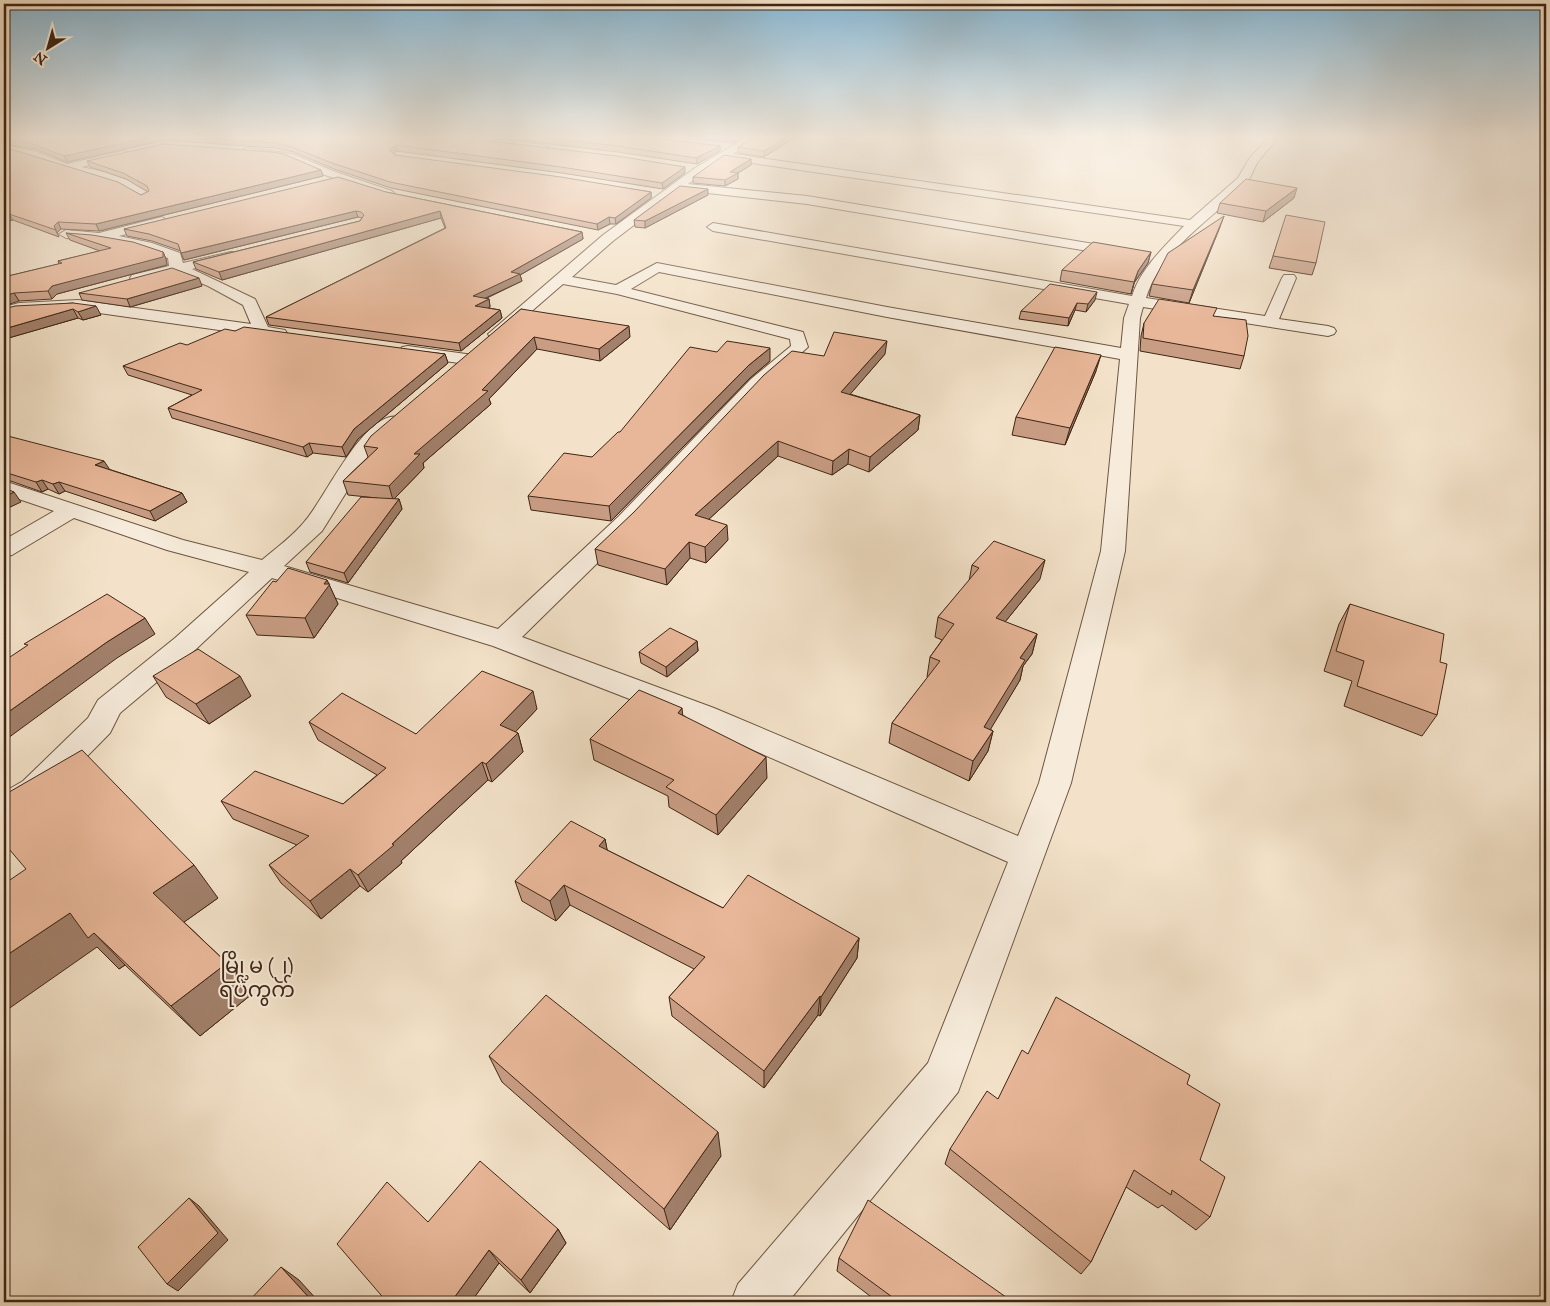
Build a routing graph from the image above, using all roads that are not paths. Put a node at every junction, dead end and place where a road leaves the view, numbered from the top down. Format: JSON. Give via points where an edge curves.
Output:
{"nodes":[{"id":1,"x":655,"y":197,"type":"edge"},
{"id":2,"x":784,"y":197,"type":"edge"},
{"id":3,"x":1023,"y":197,"type":"edge"},
{"id":4,"x":1224,"y":197,"type":"edge"},
{"id":5,"x":178,"y":217,"type":"edge"},
{"id":6,"x":1193,"y":224,"type":"junction"},
{"id":7,"x":713,"y":226,"type":"dead end"},
{"id":8,"x":66,"y":234,"type":"edge"},
{"id":9,"x":103,"y":236,"type":"junction"},
{"id":10,"x":240,"y":254,"type":"edge"},
{"id":11,"x":1151,"y":257,"type":"junction"},
{"id":12,"x":176,"y":268,"type":"junction"},
{"id":13,"x":1289,"y":278,"type":"dead end"},
{"id":14,"x":561,"y":279,"type":"junction"},
{"id":15,"x":121,"y":283,"type":"edge"},
{"id":16,"x":618,"y":290,"type":"junction"},
{"id":17,"x":84,"y":293,"type":"edge"},
{"id":18,"x":1138,"y":300,"type":"junction"},
{"id":19,"x":11,"y":310,"type":"edge"},
{"id":20,"x":1270,"y":322,"type":"junction"},
{"id":21,"x":262,"y":331,"type":"junction"},
{"id":22,"x":1328,"y":331,"type":"dead end"},
{"id":23,"x":291,"y":335,"type":"edge"},
{"id":24,"x":388,"y":348,"type":"edge"},
{"id":25,"x":1129,"y":355,"type":"junction"},
{"id":26,"x":466,"y":359,"type":"junction"},
{"id":27,"x":444,"y":378,"type":"edge"},
{"id":28,"x":409,"y":408,"type":"edge"},
{"id":29,"x":4,"y":487,"type":"edge"},
{"id":30,"x":72,"y":510,"type":"junction"},
{"id":31,"x":4,"y":550,"type":"edge"},
{"id":32,"x":267,"y":569,"type":"junction"},
{"id":33,"x":503,"y":640,"type":"junction"},
{"id":34,"x":4,"y":808,"type":"edge"},
{"id":35,"x":1028,"y":856,"type":"junction"},
{"id":36,"x":756,"y":1302,"type":"edge"}],
"edges":[{"from":1,"to":14,"type":"street","via":[[603,237]]},
{"from":2,"to":11,"type":"street"},
{"from":3,"to":6,"type":"street"},
{"from":4,"to":6,"type":"street"},
{"from":5,"to":9,"type":"street"},
{"from":6,"to":11,"type":"street"},
{"from":7,"to":18,"type":"street"},
{"from":8,"to":9,"type":"street"},
{"from":9,"to":12,"type":"street","via":[[151,246],[175,256]]},
{"from":10,"to":12,"type":"street"},
{"from":11,"to":18,"type":"street"},
{"from":12,"to":15,"type":"street"},
{"from":12,"to":21,"type":"street","via":[[250,302]]},
{"from":13,"to":20,"type":"street"},
{"from":14,"to":16,"type":"street"},
{"from":14,"to":26,"type":"street"},
{"from":16,"to":25,"type":"street","via":[[657,267]]},
{"from":16,"to":33,"type":"street","via":[[797,336],[800,347],[757,382],[627,521]]},
{"from":17,"to":19,"type":"street"},
{"from":18,"to":20,"type":"street"},
{"from":18,"to":25,"type":"street","via":[[1132,318]]},
{"from":19,"to":21,"type":"street","via":[[78,305]]},
{"from":20,"to":22,"type":"street"},
{"from":21,"to":23,"type":"street"},
{"from":24,"to":26,"type":"street"},
{"from":25,"to":35,"type":"street","via":[[1113,551],[1055,783]]},
{"from":26,"to":27,"type":"street"},
{"from":28,"to":32,"type":"street","via":[[366,444],[314,526]]},
{"from":29,"to":30,"type":"street"},
{"from":30,"to":31,"type":"street"},
{"from":30,"to":32,"type":"street","via":[[176,545]]},
{"from":32,"to":33,"type":"street"},
{"from":32,"to":34,"type":"street","via":[[185,644],[108,707],[99,725],[34,790]]},
{"from":33,"to":35,"type":"street","via":[[704,716]]},
{"from":35,"to":36,"type":"street","via":[[943,1077]]}]}
